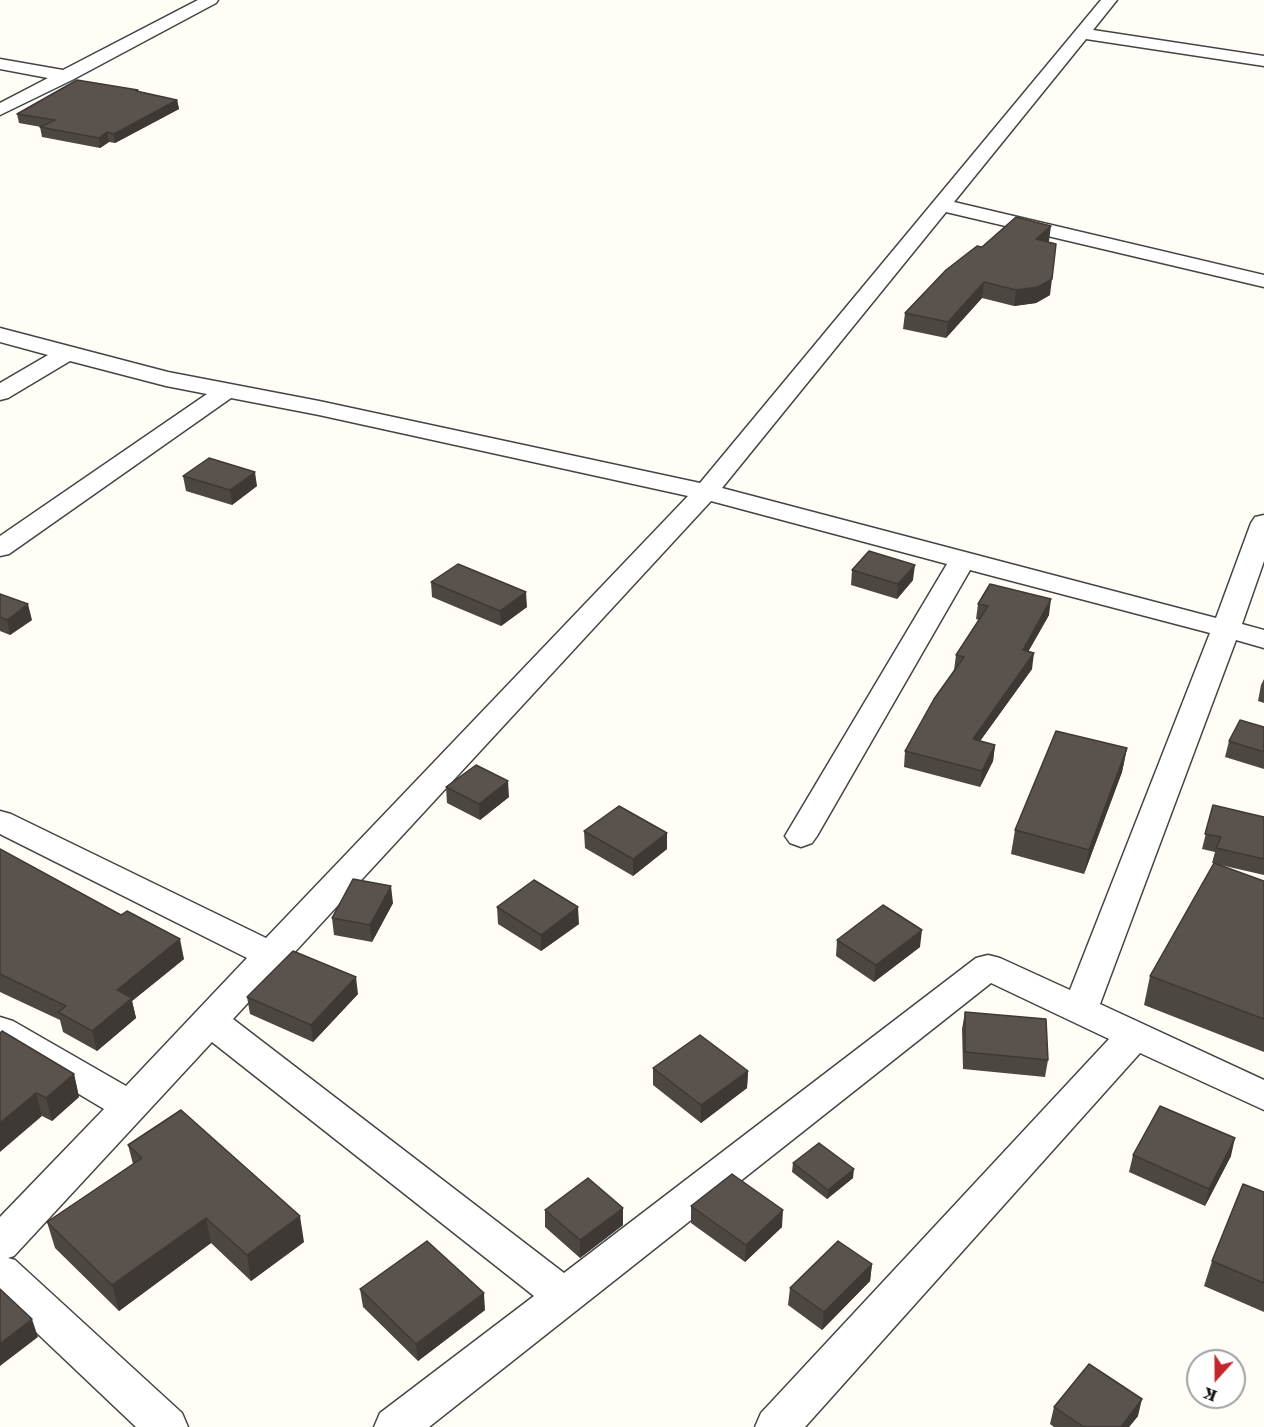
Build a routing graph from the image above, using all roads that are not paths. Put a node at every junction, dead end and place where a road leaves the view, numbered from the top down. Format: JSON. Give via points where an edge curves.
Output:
{"nodes":[{"id":1,"x":210,"y":0,"type":"edge"},
{"id":2,"x":1109,"y":0,"type":"edge"},
{"id":3,"x":1082,"y":33,"type":"junction"},
{"id":4,"x":1264,"y":61,"type":"edge"},
{"id":5,"x":0,"y":64,"type":"edge"},
{"id":6,"x":66,"y":76,"type":"junction"},
{"id":7,"x":0,"y":110,"type":"edge"},
{"id":8,"x":941,"y":205,"type":"junction"},
{"id":9,"x":1264,"y":281,"type":"edge"},
{"id":10,"x":0,"y":335,"type":"edge"},
{"id":11,"x":68,"y":352,"type":"junction"},
{"id":12,"x":226,"y":391,"type":"junction"},
{"id":13,"x":0,"y":393,"type":"edge"},
{"id":14,"x":706,"y":492,"type":"junction"},
{"id":15,"x":1264,"y":523,"type":"edge"},
{"id":16,"x":0,"y":548,"type":"edge"},
{"id":17,"x":963,"y":559,"type":"junction"},
{"id":18,"x":1226,"y":629,"type":"junction"},
{"id":19,"x":1264,"y":639,"type":"edge"},
{"id":20,"x":0,"y":821,"type":"edge"},
{"id":21,"x":801,"y":836,"type":"dead end"},
{"id":22,"x":271,"y":956,"type":"junction"},
{"id":23,"x":1080,"y":1011,"type":"junction"},
{"id":24,"x":210,"y":1021,"type":"junction"},
{"id":25,"x":0,"y":1030,"type":"edge"},
{"id":26,"x":1133,"y":1037,"type":"junction"},
{"id":27,"x":1264,"y":1096,"type":"edge"},
{"id":28,"x":130,"y":1106,"type":"junction"},
{"id":29,"x":0,"y":1244,"type":"edge"},
{"id":30,"x":0,"y":1272,"type":"edge"},
{"id":31,"x":564,"y":1296,"type":"junction"},
{"id":32,"x":786,"y":1424,"type":"edge"},
{"id":33,"x":166,"y":1427,"type":"edge"},
{"id":34,"x":396,"y":1427,"type":"edge"}],
"edges":[{"from":1,"to":6,"type":"street"},
{"from":2,"to":3,"type":"street"},
{"from":3,"to":4,"type":"street"},
{"from":3,"to":8,"type":"street"},
{"from":5,"to":6,"type":"street"},
{"from":6,"to":7,"type":"street"},
{"from":8,"to":9,"type":"street"},
{"from":8,"to":14,"type":"street"},
{"from":10,"to":11,"type":"street"},
{"from":11,"to":12,"type":"street"},
{"from":11,"to":13,"type":"street"},
{"from":12,"to":14,"type":"street"},
{"from":12,"to":16,"type":"street"},
{"from":14,"to":17,"type":"street"},
{"from":14,"to":22,"type":"street"},
{"from":15,"to":18,"type":"street"},
{"from":17,"to":18,"type":"street"},
{"from":17,"to":21,"type":"street"},
{"from":18,"to":19,"type":"street"},
{"from":18,"to":23,"type":"street"},
{"from":20,"to":22,"type":"street"},
{"from":22,"to":24,"type":"street"},
{"from":23,"to":26,"type":"street"},
{"from":23,"to":31,"type":"street","via":[[987,967]]},
{"from":24,"to":28,"type":"street"},
{"from":24,"to":31,"type":"street"},
{"from":25,"to":28,"type":"street"},
{"from":26,"to":27,"type":"street"},
{"from":26,"to":32,"type":"street"},
{"from":28,"to":29,"type":"street"},
{"from":30,"to":33,"type":"street"},
{"from":31,"to":34,"type":"street"}]}
